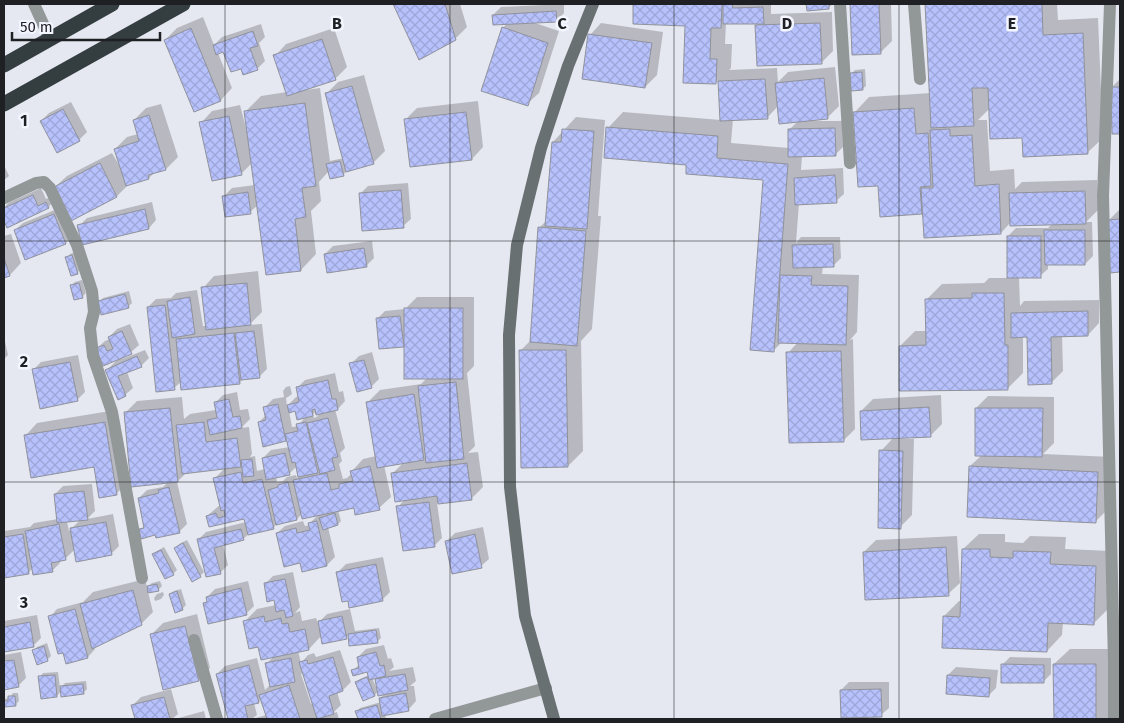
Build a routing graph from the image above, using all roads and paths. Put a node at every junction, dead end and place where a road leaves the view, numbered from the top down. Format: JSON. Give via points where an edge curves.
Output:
{"nodes":[{"id":1,"x":34,"y":4,"type":"edge"},
{"id":2,"x":112,"y":4,"type":"edge"},
{"id":3,"x":183,"y":4,"type":"edge"},
{"id":4,"x":592,"y":4,"type":"edge"},
{"id":5,"x":840,"y":4,"type":"edge"},
{"id":6,"x":914,"y":4,"type":"edge"},
{"id":7,"x":1110,"y":4,"type":"edge"},
{"id":8,"x":50,"y":39,"type":"junction"},
{"id":9,"x":4,"y":64,"type":"edge"},
{"id":10,"x":920,"y":79,"type":"dead end"},
{"id":11,"x":4,"y":104,"type":"edge"},
{"id":12,"x":850,"y":163,"type":"dead end"},
{"id":13,"x":4,"y":198,"type":"edge"},
{"id":14,"x":142,"y":578,"type":"dead end"},
{"id":15,"x":1116,"y":584,"type":"edge"},
{"id":16,"x":194,"y":640,"type":"dead end"},
{"id":17,"x":546,"y":688,"type":"junction"},
{"id":18,"x":217,"y":719,"type":"edge"},
{"id":19,"x":435,"y":719,"type":"edge"},
{"id":20,"x":554,"y":719,"type":"edge"},
{"id":21,"x":1114,"y":719,"type":"edge"}],
"edges":[{"from":1,"to":8,"type":"street"},
{"from":2,"to":8,"type":"highway"},
{"from":3,"to":11,"type":"highway"},
{"from":4,"to":17,"type":"street","via":[[540,148],[517,245],[509,335],[510,487],[525,616]]},
{"from":5,"to":12,"type":"street"},
{"from":6,"to":10,"type":"street"},
{"from":7,"to":15,"type":"street","via":[[1103,196]]},
{"from":8,"to":9,"type":"highway"},
{"from":13,"to":14,"type":"street","via":[[44,182],[50,188],[77,245],[92,291],[94,312],[90,328],[93,356],[112,412]]},
{"from":15,"to":21,"type":"street"},
{"from":16,"to":18,"type":"street"},
{"from":17,"to":19,"type":"street"},
{"from":17,"to":20,"type":"street"}]}
